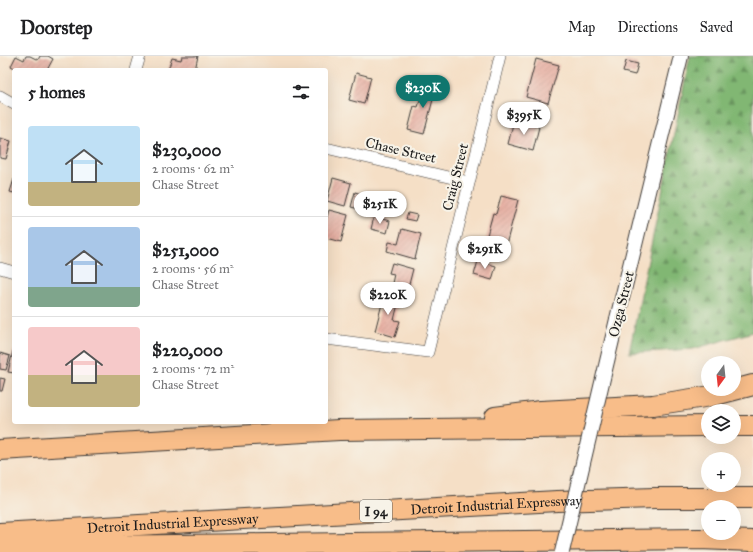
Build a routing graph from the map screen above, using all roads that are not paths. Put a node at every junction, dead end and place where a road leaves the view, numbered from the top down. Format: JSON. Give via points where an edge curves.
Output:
{"nodes":[{"id":1,"x":140,"y":56,"type":"edge"},
{"id":2,"x":500,"y":56,"type":"edge"},
{"id":3,"x":680,"y":56,"type":"edge"},
{"id":4,"x":137,"y":68,"type":"edge"},
{"id":5,"x":0,"y":96,"type":"edge"},
{"id":6,"x":12,"y":103,"type":"edge"},
{"id":7,"x":328,"y":148,"type":"edge"},
{"id":8,"x":469,"y":182,"type":"junction"},
{"id":9,"x":0,"y":268,"type":"edge"},
{"id":10,"x":12,"y":271,"type":"edge"},
{"id":11,"x":328,"y":339,"type":"edge"},
{"id":12,"x":753,"y":385,"type":"edge"},
{"id":13,"x":701,"y":426,"type":"edge"},
{"id":14,"x":741,"y":426,"type":"edge"},
{"id":15,"x":753,"y":426,"type":"edge"},
{"id":16,"x":415,"y":429,"type":"junction"},
{"id":17,"x":0,"y":450,"type":"edge"},
{"id":18,"x":753,"y":498,"type":"edge"},
{"id":19,"x":0,"y":533,"type":"edge"},
{"id":20,"x":538,"y":541,"type":"junction"},
{"id":21,"x":753,"y":541,"type":"edge"},
{"id":22,"x":0,"y":547,"type":"edge"},
{"id":23,"x":562,"y":552,"type":"edge"},
{"id":24,"x":691,"y":552,"type":"edge"}],
"edges":[{"from":1,"to":4,"type":"street"},
{"from":2,"to":8,"type":"street","name":"Craig Street"},
{"from":3,"to":23,"type":"street","name":"Ozga Street","bridge":true},
{"from":5,"to":6,"type":"street"},
{"from":7,"to":8,"type":"street","name":"Chase Street"},
{"from":8,"to":11,"type":"street","name":"Craig Street","via":[[428,352]]},
{"from":9,"to":10,"type":"street"},
{"from":12,"to":16,"type":"highway","via":[[711,396],[653,405],[541,411]]},
{"from":13,"to":16,"type":"highway"},
{"from":14,"to":15,"type":"highway"},
{"from":16,"to":17,"type":"highway","via":[[339,430]]},
{"from":18,"to":19,"type":"highway","name":"Detroit Industrial Expressway","number":"I 94","via":[[557,501]]},
{"from":20,"to":21,"type":"highway"},
{"from":20,"to":22,"type":"highway"},
{"from":20,"to":24,"type":"highway","via":[[615,549]]}]}
